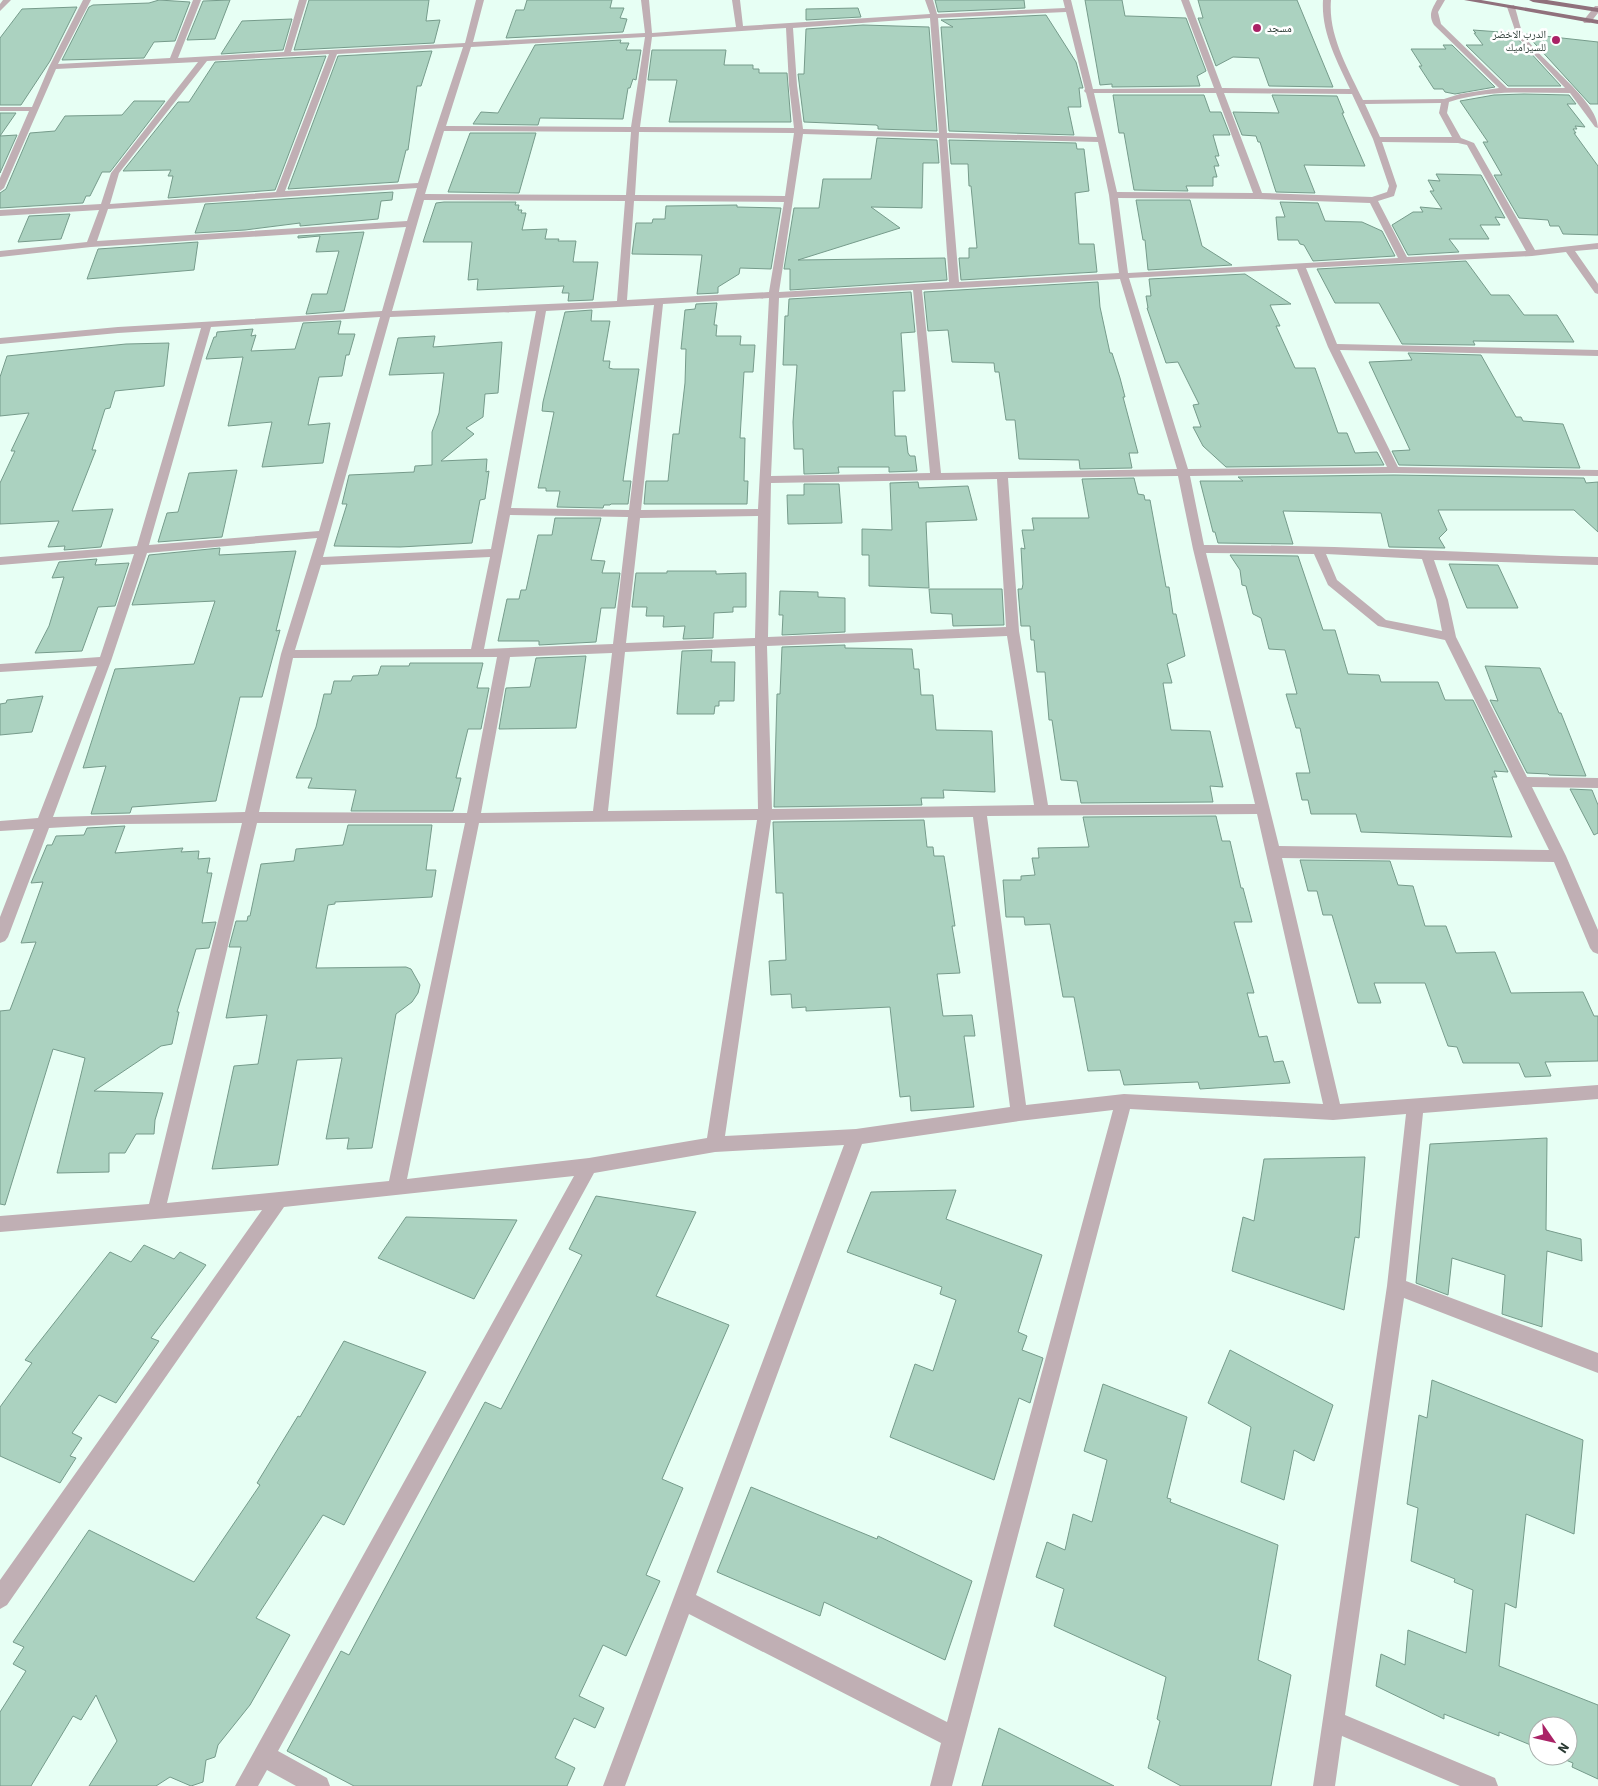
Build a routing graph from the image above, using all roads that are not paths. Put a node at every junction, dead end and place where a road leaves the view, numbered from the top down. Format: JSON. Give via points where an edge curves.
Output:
{"nodes":[{"id":1,"x":7,"y":0,"type":"edge"},
{"id":2,"x":87,"y":0,"type":"edge"},
{"id":3,"x":197,"y":0,"type":"edge"},
{"id":4,"x":303,"y":0,"type":"edge"},
{"id":5,"x":480,"y":0,"type":"edge"},
{"id":6,"x":645,"y":0,"type":"edge"},
{"id":7,"x":736,"y":0,"type":"edge"},
{"id":8,"x":930,"y":0,"type":"edge"},
{"id":9,"x":1185,"y":0,"type":"edge"},
{"id":10,"x":1327,"y":0,"type":"edge"},
{"id":11,"x":1442,"y":0,"type":"edge"},
{"id":12,"x":1468,"y":0,"type":"edge"},
{"id":13,"x":1533,"y":0,"type":"edge"},
{"id":14,"x":1068,"y":5,"type":"edge"},
{"id":15,"x":1511,"y":7,"type":"junction"},
{"id":16,"x":1598,"y":9,"type":"edge"},
{"id":17,"x":0,"y":10,"type":"edge"},
{"id":18,"x":934,"y":16,"type":"junction"},
{"id":19,"x":1587,"y":20,"type":"junction"},
{"id":20,"x":1598,"y":22,"type":"edge"},
{"id":21,"x":788,"y":26,"type":"junction"},
{"id":22,"x":740,"y":30,"type":"junction"},
{"id":23,"x":649,"y":35,"type":"junction"},
{"id":24,"x":468,"y":45,"type":"junction"},
{"id":25,"x":334,"y":52,"type":"junction"},
{"id":26,"x":287,"y":54,"type":"junction"},
{"id":27,"x":205,"y":58,"type":"junction"},
{"id":28,"x":173,"y":60,"type":"junction"},
{"id":29,"x":53,"y":67,"type":"junction"},
{"id":30,"x":1505,"y":90,"type":"junction"},
{"id":31,"x":1088,"y":91,"type":"junction"},
{"id":32,"x":1572,"y":91,"type":"junction"},
{"id":33,"x":1219,"y":92,"type":"junction"},
{"id":34,"x":1354,"y":92,"type":"junction"},
{"id":35,"x":1359,"y":102,"type":"junction"},
{"id":36,"x":1445,"y":102,"type":"junction"},
{"id":37,"x":34,"y":108,"type":"junction"},
{"id":38,"x":0,"y":109,"type":"edge"},
{"id":39,"x":1598,"y":125,"type":"edge"},
{"id":40,"x":441,"y":128,"type":"junction"},
{"id":41,"x":635,"y":131,"type":"junction"},
{"id":42,"x":799,"y":131,"type":"junction"},
{"id":43,"x":944,"y":136,"type":"junction"},
{"id":44,"x":1377,"y":139,"type":"junction"},
{"id":45,"x":1102,"y":140,"type":"junction"},
{"id":46,"x":1458,"y":140,"type":"junction"},
{"id":47,"x":0,"y":188,"type":"edge"},
{"id":48,"x":421,"y":191,"type":"junction"},
{"id":49,"x":280,"y":193,"type":"junction"},
{"id":50,"x":1113,"y":195,"type":"junction"},
{"id":51,"x":1258,"y":196,"type":"junction"},
{"id":52,"x":630,"y":199,"type":"junction"},
{"id":53,"x":789,"y":199,"type":"junction"},
{"id":54,"x":1373,"y":200,"type":"junction"},
{"id":55,"x":104,"y":208,"type":"junction"},
{"id":56,"x":0,"y":213,"type":"edge"},
{"id":57,"x":411,"y":224,"type":"junction"},
{"id":58,"x":91,"y":244,"type":"junction"},
{"id":59,"x":1598,"y":246,"type":"edge"},
{"id":60,"x":1569,"y":249,"type":"junction"},
{"id":61,"x":1532,"y":253,"type":"junction"},
{"id":62,"x":0,"y":254,"type":"edge"},
{"id":63,"x":1404,"y":260,"type":"junction"},
{"id":64,"x":1301,"y":267,"type":"junction"},
{"id":65,"x":1124,"y":277,"type":"junction"},
{"id":66,"x":954,"y":284,"type":"junction"},
{"id":67,"x":917,"y":286,"type":"junction"},
{"id":68,"x":1598,"y":291,"type":"edge"},
{"id":69,"x":774,"y":295,"type":"junction"},
{"id":70,"x":659,"y":300,"type":"junction"},
{"id":71,"x":622,"y":302,"type":"junction"},
{"id":72,"x":542,"y":308,"type":"junction"},
{"id":73,"x":386,"y":314,"type":"junction"},
{"id":74,"x":207,"y":324,"type":"junction"},
{"id":75,"x":0,"y":340,"type":"edge"},
{"id":76,"x":1333,"y":347,"type":"junction"},
{"id":77,"x":1598,"y":353,"type":"edge"},
{"id":78,"x":1394,"y":470,"type":"junction"},
{"id":79,"x":1183,"y":472,"type":"junction"},
{"id":80,"x":1598,"y":473,"type":"edge"},
{"id":81,"x":1002,"y":475,"type":"junction"},
{"id":82,"x":936,"y":477,"type":"junction"},
{"id":83,"x":765,"y":480,"type":"junction"},
{"id":84,"x":506,"y":511,"type":"junction"},
{"id":85,"x":765,"y":512,"type":"junction"},
{"id":86,"x":634,"y":514,"type":"junction"},
{"id":87,"x":324,"y":534,"type":"junction"},
{"id":88,"x":142,"y":549,"type":"junction"},
{"id":89,"x":1199,"y":550,"type":"junction"},
{"id":90,"x":1318,"y":550,"type":"junction"},
{"id":91,"x":497,"y":553,"type":"junction"},
{"id":92,"x":1427,"y":556,"type":"junction"},
{"id":93,"x":316,"y":560,"type":"junction"},
{"id":94,"x":1598,"y":560,"type":"edge"},
{"id":95,"x":0,"y":562,"type":"edge"},
{"id":96,"x":1013,"y":631,"type":"junction"},
{"id":97,"x":1450,"y":637,"type":"junction"},
{"id":98,"x":761,"y":643,"type":"junction"},
{"id":99,"x":620,"y":647,"type":"junction"},
{"id":100,"x":476,"y":653,"type":"junction"},
{"id":101,"x":504,"y":653,"type":"junction"},
{"id":102,"x":287,"y":654,"type":"junction"},
{"id":103,"x":105,"y":661,"type":"junction"},
{"id":104,"x":0,"y":668,"type":"edge"},
{"id":105,"x":1524,"y":782,"type":"junction"},
{"id":106,"x":1598,"y":783,"type":"edge"},
{"id":107,"x":1042,"y":809,"type":"junction"},
{"id":108,"x":1263,"y":809,"type":"junction"},
{"id":109,"x":979,"y":810,"type":"junction"},
{"id":110,"x":765,"y":813,"type":"junction"},
{"id":111,"x":252,"y":816,"type":"junction"},
{"id":112,"x":600,"y":816,"type":"junction"},
{"id":113,"x":473,"y":818,"type":"junction"},
{"id":114,"x":44,"y":822,"type":"junction"},
{"id":115,"x":0,"y":826,"type":"edge"},
{"id":116,"x":1272,"y":852,"type":"junction"},
{"id":117,"x":1559,"y":856,"type":"junction"},
{"id":118,"x":0,"y":937,"type":"edge"},
{"id":119,"x":1598,"y":948,"type":"edge"},
{"id":120,"x":1598,"y":1092,"type":"edge"},
{"id":121,"x":1124,"y":1101,"type":"junction"},
{"id":122,"x":1415,"y":1106,"type":"junction"},
{"id":123,"x":1333,"y":1112,"type":"junction"},
{"id":124,"x":1020,"y":1113,"type":"junction"},
{"id":125,"x":856,"y":1137,"type":"junction"},
{"id":126,"x":715,"y":1144,"type":"junction"},
{"id":127,"x":589,"y":1166,"type":"junction"},
{"id":128,"x":396,"y":1188,"type":"junction"},
{"id":129,"x":279,"y":1200,"type":"junction"},
{"id":130,"x":156,"y":1212,"type":"junction"},
{"id":131,"x":0,"y":1224,"type":"edge"},
{"id":132,"x":1396,"y":1286,"type":"junction"},
{"id":133,"x":1598,"y":1363,"type":"edge"},
{"id":134,"x":0,"y":1598,"type":"edge"},
{"id":135,"x":685,"y":1600,"type":"junction"},
{"id":136,"x":1333,"y":1720,"type":"junction"},
{"id":137,"x":954,"y":1738,"type":"junction"},
{"id":138,"x":264,"y":1756,"type":"junction"},
{"id":139,"x":246,"y":1786,"type":"edge"},
{"id":140,"x":319,"y":1786,"type":"edge"},
{"id":141,"x":614,"y":1786,"type":"edge"},
{"id":142,"x":941,"y":1786,"type":"edge"},
{"id":143,"x":1324,"y":1786,"type":"edge"},
{"id":144,"x":1487,"y":1786,"type":"edge"}],
"edges":[{"from":1,"to":17,"type":"street"},
{"from":2,"to":29,"type":"street"},
{"from":3,"to":28,"type":"street"},
{"from":4,"to":26,"type":"street"},
{"from":5,"to":24,"type":"street"},
{"from":6,"to":23,"type":"street"},
{"from":7,"to":22,"type":"street"},
{"from":8,"to":18,"type":"street"},
{"from":9,"to":33,"type":"street"},
{"from":10,"to":34,"type":"street","via":[[1324,9],[1336,50]]},
{"from":11,"to":30,"type":"street","via":[[1433,14],[1434,19]]},
{"from":12,"to":15,"type":"main road"},
{"from":13,"to":16,"type":"main road"},
{"from":14,"to":18,"type":"street"},
{"from":14,"to":31,"type":"street"},
{"from":15,"to":19,"type":"main road"},
{"from":15,"to":32,"type":"street","via":[[1520,34]]},
{"from":16,"to":19,"type":"street"},
{"from":18,"to":21,"type":"street"},
{"from":18,"to":43,"type":"street"},
{"from":19,"to":20,"type":"main road"},
{"from":21,"to":22,"type":"street"},
{"from":21,"to":42,"type":"street"},
{"from":22,"to":23,"type":"street"},
{"from":23,"to":24,"type":"street"},
{"from":23,"to":41,"type":"street"},
{"from":24,"to":25,"type":"street"},
{"from":24,"to":40,"type":"street"},
{"from":25,"to":26,"type":"street"},
{"from":25,"to":49,"type":"street"},
{"from":26,"to":27,"type":"street"},
{"from":27,"to":28,"type":"street"},
{"from":27,"to":55,"type":"street","via":[[115,173]]},
{"from":28,"to":29,"type":"street"},
{"from":29,"to":37,"type":"street"},
{"from":30,"to":32,"type":"street"},
{"from":30,"to":36,"type":"street","via":[[1460,96]]},
{"from":31,"to":33,"type":"street"},
{"from":31,"to":45,"type":"street"},
{"from":32,"to":39,"type":"street"},
{"from":33,"to":34,"type":"street","via":[[1261,89]]},
{"from":33,"to":51,"type":"street"},
{"from":34,"to":35,"type":"street"},
{"from":35,"to":36,"type":"street"},
{"from":35,"to":44,"type":"street"},
{"from":36,"to":46,"type":"street","via":[[1443,113]]},
{"from":37,"to":38,"type":"street"},
{"from":37,"to":47,"type":"street"},
{"from":40,"to":41,"type":"street"},
{"from":40,"to":48,"type":"street"},
{"from":41,"to":42,"type":"street"},
{"from":41,"to":52,"type":"street"},
{"from":42,"to":43,"type":"street"},
{"from":42,"to":53,"type":"street"},
{"from":43,"to":45,"type":"street"},
{"from":43,"to":66,"type":"street"},
{"from":44,"to":46,"type":"street"},
{"from":44,"to":54,"type":"street","via":[[1392,186],[1391,194]]},
{"from":45,"to":50,"type":"street"},
{"from":46,"to":61,"type":"street","via":[[1470,144]]},
{"from":48,"to":49,"type":"street"},
{"from":48,"to":52,"type":"street"},
{"from":48,"to":57,"type":"street"},
{"from":49,"to":55,"type":"street"},
{"from":50,"to":51,"type":"street"},
{"from":50,"to":65,"type":"street"},
{"from":51,"to":54,"type":"street"},
{"from":52,"to":53,"type":"street"},
{"from":52,"to":71,"type":"street"},
{"from":53,"to":69,"type":"street"},
{"from":54,"to":63,"type":"street"},
{"from":55,"to":56,"type":"street"},
{"from":55,"to":58,"type":"street"},
{"from":57,"to":58,"type":"street"},
{"from":57,"to":73,"type":"street"},
{"from":58,"to":62,"type":"street"},
{"from":59,"to":60,"type":"street"},
{"from":60,"to":61,"type":"street"},
{"from":60,"to":68,"type":"street"},
{"from":61,"to":63,"type":"street"},
{"from":63,"to":64,"type":"street"},
{"from":64,"to":65,"type":"street"},
{"from":64,"to":76,"type":"street"},
{"from":65,"to":66,"type":"street"},
{"from":65,"to":79,"type":"street"},
{"from":66,"to":67,"type":"street"},
{"from":67,"to":69,"type":"street"},
{"from":67,"to":82,"type":"street"},
{"from":69,"to":70,"type":"street"},
{"from":69,"to":83,"type":"street"},
{"from":70,"to":71,"type":"street"},
{"from":70,"to":86,"type":"street"},
{"from":71,"to":72,"type":"street"},
{"from":72,"to":73,"type":"street"},
{"from":72,"to":84,"type":"street"},
{"from":73,"to":74,"type":"street"},
{"from":73,"to":87,"type":"street"},
{"from":74,"to":75,"type":"street"},
{"from":74,"to":88,"type":"street"},
{"from":76,"to":77,"type":"street"},
{"from":76,"to":78,"type":"street"},
{"from":78,"to":79,"type":"street"},
{"from":78,"to":80,"type":"street"},
{"from":79,"to":81,"type":"street"},
{"from":79,"to":89,"type":"street"},
{"from":81,"to":82,"type":"street"},
{"from":81,"to":96,"type":"street"},
{"from":82,"to":83,"type":"street"},
{"from":83,"to":85,"type":"street"},
{"from":84,"to":86,"type":"street"},
{"from":84,"to":91,"type":"street"},
{"from":85,"to":86,"type":"street"},
{"from":85,"to":98,"type":"street"},
{"from":86,"to":99,"type":"street"},
{"from":87,"to":88,"type":"street"},
{"from":87,"to":93,"type":"street"},
{"from":88,"to":95,"type":"street"},
{"from":88,"to":103,"type":"street"},
{"from":89,"to":90,"type":"street"},
{"from":89,"to":108,"type":"street"},
{"from":90,"to":92,"type":"street"},
{"from":90,"to":97,"type":"street","via":[[1332,582],[1382,624]]},
{"from":91,"to":93,"type":"street"},
{"from":91,"to":100,"type":"street"},
{"from":92,"to":94,"type":"street"},
{"from":92,"to":97,"type":"street"},
{"from":93,"to":102,"type":"street"},
{"from":96,"to":98,"type":"street"},
{"from":96,"to":107,"type":"street"},
{"from":97,"to":105,"type":"street"},
{"from":98,"to":99,"type":"street"},
{"from":98,"to":110,"type":"street"},
{"from":99,"to":101,"type":"street"},
{"from":99,"to":112,"type":"street"},
{"from":100,"to":101,"type":"street"},
{"from":100,"to":102,"type":"street"},
{"from":101,"to":113,"type":"street"},
{"from":102,"to":111,"type":"street"},
{"from":103,"to":104,"type":"street"},
{"from":103,"to":114,"type":"street"},
{"from":105,"to":106,"type":"street"},
{"from":105,"to":117,"type":"street"},
{"from":107,"to":108,"type":"street"},
{"from":107,"to":109,"type":"street"},
{"from":108,"to":116,"type":"street"},
{"from":109,"to":110,"type":"street"},
{"from":109,"to":124,"type":"street"},
{"from":110,"to":112,"type":"street"},
{"from":110,"to":126,"type":"street"},
{"from":111,"to":113,"type":"street"},
{"from":111,"to":114,"type":"street"},
{"from":111,"to":130,"type":"street"},
{"from":112,"to":113,"type":"street"},
{"from":113,"to":128,"type":"street"},
{"from":114,"to":115,"type":"street"},
{"from":114,"to":118,"type":"street"},
{"from":116,"to":117,"type":"street"},
{"from":116,"to":123,"type":"street"},
{"from":117,"to":119,"type":"street"},
{"from":120,"to":122,"type":"street"},
{"from":121,"to":123,"type":"street"},
{"from":121,"to":124,"type":"street"},
{"from":121,"to":137,"type":"street"},
{"from":122,"to":123,"type":"street"},
{"from":122,"to":132,"type":"street"},
{"from":124,"to":125,"type":"street"},
{"from":125,"to":126,"type":"street"},
{"from":125,"to":135,"type":"street"},
{"from":126,"to":127,"type":"street"},
{"from":127,"to":128,"type":"street"},
{"from":127,"to":138,"type":"street"},
{"from":128,"to":129,"type":"street"},
{"from":129,"to":130,"type":"street"},
{"from":129,"to":134,"type":"street"},
{"from":130,"to":131,"type":"street"},
{"from":132,"to":133,"type":"street"},
{"from":132,"to":136,"type":"street"},
{"from":135,"to":137,"type":"street"},
{"from":135,"to":141,"type":"street"},
{"from":136,"to":143,"type":"street"},
{"from":136,"to":144,"type":"street"},
{"from":137,"to":142,"type":"street"},
{"from":138,"to":139,"type":"street"},
{"from":138,"to":140,"type":"street"}]}
